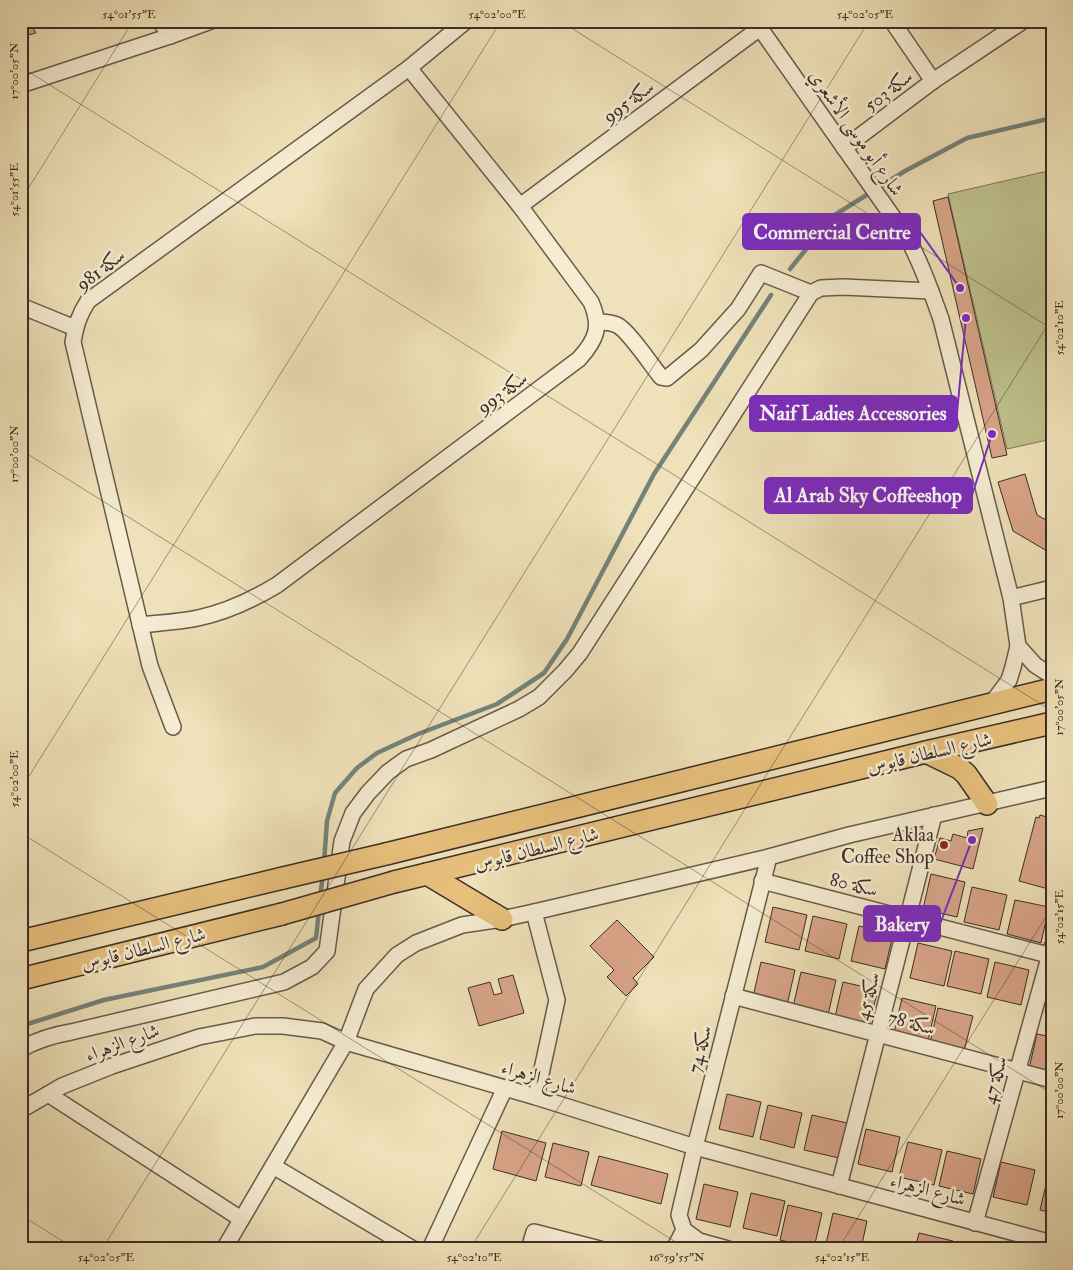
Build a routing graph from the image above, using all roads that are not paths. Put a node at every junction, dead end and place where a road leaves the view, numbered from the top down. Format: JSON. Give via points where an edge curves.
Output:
{"nodes":[{"id":1,"x":160,"y":21,"type":"edge"},
{"id":2,"x":195,"y":21,"type":"edge"},
{"id":3,"x":211,"y":21,"type":"edge"},
{"id":4,"x":466,"y":21,"type":"edge"},
{"id":5,"x":892,"y":21,"type":"edge"},
{"id":6,"x":1023,"y":21,"type":"edge"},
{"id":7,"x":758,"y":25,"type":"edge"},
{"id":8,"x":170,"y":36,"type":"junction"},
{"id":9,"x":409,"y":68,"type":"junction"},
{"id":10,"x":932,"y":81,"type":"junction"},
{"id":11,"x":21,"y":85,"type":"edge"},
{"id":12,"x":844,"y":148,"type":"junction"},
{"id":13,"x":520,"y":206,"type":"junction"},
{"id":14,"x":931,"y":291,"type":"junction"},
{"id":15,"x":810,"y":293,"type":"junction"},
{"id":16,"x":21,"y":306,"type":"edge"},
{"id":17,"x":597,"y":322,"type":"junction"},
{"id":18,"x":75,"y":328,"type":"junction"},
{"id":19,"x":1052,"y":588,"type":"edge"},
{"id":20,"x":1011,"y":598,"type":"junction"},
{"id":21,"x":140,"y":625,"type":"junction"},
{"id":22,"x":1018,"y":646,"type":"junction"},
{"id":23,"x":1052,"y":676,"type":"edge"},
{"id":24,"x":1052,"y":689,"type":"edge"},
{"id":25,"x":992,"y":703,"type":"junction"},
{"id":26,"x":1052,"y":723,"type":"edge"},
{"id":27,"x":173,"y":727,"type":"dead end"},
{"id":28,"x":926,"y":752,"type":"junction"},
{"id":29,"x":1052,"y":788,"type":"edge"},
{"id":30,"x":987,"y":804,"type":"junction"},
{"id":31,"x":934,"y":816,"type":"junction"},
{"id":32,"x":769,"y":857,"type":"junction"},
{"id":33,"x":427,"y":874,"type":"junction"},
{"id":34,"x":762,"y":881,"type":"junction"},
{"id":35,"x":534,"y":912,"type":"junction"},
{"id":36,"x":502,"y":919,"type":"junction"},
{"id":37,"x":908,"y":919,"type":"junction"},
{"id":38,"x":21,"y":941,"type":"edge"},
{"id":39,"x":1051,"y":953,"type":"edge"},
{"id":40,"x":21,"y":979,"type":"edge"},
{"id":41,"x":734,"y":996,"type":"junction"},
{"id":42,"x":878,"y":1034,"type":"junction"},
{"id":43,"x":346,"y":1042,"type":"junction"},
{"id":44,"x":21,"y":1049,"type":"edge"},
{"id":45,"x":1017,"y":1071,"type":"junction"},
{"id":46,"x":1052,"y":1080,"type":"edge"},
{"id":47,"x":504,"y":1088,"type":"junction"},
{"id":48,"x":48,"y":1094,"type":"junction"},
{"id":49,"x":536,"y":1097,"type":"junction"},
{"id":50,"x":21,"y":1110,"type":"edge"},
{"id":51,"x":695,"y":1147,"type":"junction"},
{"id":52,"x":273,"y":1166,"type":"junction"},
{"id":53,"x":839,"y":1186,"type":"junction"},
{"id":54,"x":241,"y":1219,"type":"junction"},
{"id":55,"x":975,"y":1223,"type":"junction"},
{"id":56,"x":684,"y":1230,"type":"junction"},
{"id":57,"x":1052,"y":1243,"type":"edge"},
{"id":58,"x":224,"y":1249,"type":"edge"},
{"id":59,"x":413,"y":1249,"type":"edge"},
{"id":60,"x":430,"y":1249,"type":"edge"},
{"id":61,"x":529,"y":1249,"type":"edge"},
{"id":62,"x":600,"y":1249,"type":"edge"},
{"id":63,"x":674,"y":1249,"type":"edge"},
{"id":64,"x":728,"y":1249,"type":"edge"}],
"edges":[{"from":1,"to":8,"type":"street"},
{"from":2,"to":8,"type":"street"},
{"from":3,"to":8,"type":"street"},
{"from":4,"to":9,"type":"street","name":"سكة 981"},
{"from":5,"to":10,"type":"street","name":"سكة 503"},
{"from":6,"to":10,"type":"street","name":"سكة 503"},
{"from":7,"to":12,"type":"street","name":"شارع أبو موسى الأشعري"},
{"from":7,"to":13,"type":"street","name":"سكة 995"},
{"from":8,"to":11,"type":"street"},
{"from":9,"to":13,"type":"street"},
{"from":9,"to":18,"type":"street","name":"سكة 981","via":[[88,301]]},
{"from":10,"to":12,"type":"street","name":"سكة 503"},
{"from":12,"to":14,"type":"street","name":"شارع أبو موسى الأشعري","via":[[907,237]]},
{"from":13,"to":17,"type":"street","via":[[591,302]]},
{"from":14,"to":15,"type":"street","via":[[843,287],[822,288]]},
{"from":14,"to":20,"type":"street","name":"شارع أبو موسى الأشعري"},
{"from":15,"to":17,"type":"street","via":[[761,274],[738,309],[701,350],[667,378],[661,378],[618,325]]},
{"from":15,"to":44,"type":"street","via":[[580,653],[565,671],[539,697],[520,709],[406,759],[388,772],[353,813],[342,840],[327,951],[312,967],[284,982],[54,1035]]},
{"from":16,"to":18,"type":"street"},
{"from":17,"to":21,"type":"street","name":"سكة 993","via":[[594,338],[579,360],[277,585],[230,609],[198,618]]},
{"from":18,"to":21,"type":"street","name":"سكة 981","via":[[73,342]]},
{"from":19,"to":20,"type":"street"},
{"from":20,"to":22,"type":"street","name":"شارع أبو موسى الأشعري"},
{"from":21,"to":27,"type":"street","name":"سكة 981","via":[[150,666]]},
{"from":22,"to":23,"type":"street"},
{"from":22,"to":25,"type":"street","name":"شارع أبو موسى الأشعري","via":[[1009,680]]},
{"from":24,"to":25,"type":"highway","name":"شارع السلطان قابوس"},
{"from":25,"to":38,"type":"highway","name":"شارع السلطان قابوس","bridge":true},
{"from":26,"to":28,"type":"highway","name":"شارع السلطان قابوس"},
{"from":28,"to":30,"type":"highway","via":[[959,768]]},
{"from":28,"to":33,"type":"highway","name":"شارع السلطان قابوس"},
{"from":29,"to":30,"type":"street"},
{"from":30,"to":31,"type":"street"},
{"from":31,"to":32,"type":"street"},
{"from":31,"to":37,"type":"street","name":"سكة 45"},
{"from":32,"to":34,"type":"street","name":"سكة 74"},
{"from":32,"to":35,"type":"street"},
{"from":33,"to":36,"type":"highway"},
{"from":33,"to":40,"type":"highway","name":"شارع السلطان قابوس","bridge":true},
{"from":34,"to":37,"type":"street","name":"سكة 80"},
{"from":34,"to":41,"type":"street","name":"سكة 74"},
{"from":35,"to":36,"type":"street"},
{"from":35,"to":49,"type":"street","via":[[557,1000]]},
{"from":36,"to":43,"type":"street","via":[[462,925],[416,943],[396,955],[366,989]]},
{"from":37,"to":39,"type":"street","name":"سكة 80"},
{"from":37,"to":42,"type":"street","name":"سكة 45"},
{"from":39,"to":45,"type":"street","name":"سكة 47"},
{"from":41,"to":42,"type":"street","name":"سكة 78"},
{"from":41,"to":51,"type":"street","name":"سكة 74"},
{"from":42,"to":45,"type":"street","name":"سكة 78"},
{"from":42,"to":53,"type":"street","name":"سكة 45"},
{"from":43,"to":47,"type":"street","name":"شارع الزهراء"},
{"from":43,"to":48,"type":"street","name":"شارع الزهراء","via":[[322,1031],[255,1026],[199,1036],[112,1066]]},
{"from":43,"to":52,"type":"street"},
{"from":45,"to":46,"type":"street","name":"سكة 78"},
{"from":45,"to":55,"type":"street","name":"سكة 47"},
{"from":47,"to":49,"type":"street","name":"شارع الزهراء"},
{"from":47,"to":60,"type":"street"},
{"from":48,"to":50,"type":"street","name":"شارع الزهراء"},
{"from":48,"to":54,"type":"street"},
{"from":49,"to":51,"type":"street","name":"شارع الزهراء"},
{"from":51,"to":53,"type":"street","name":"شارع الزهراء"},
{"from":51,"to":56,"type":"street","name":"سكة 74","via":[[679,1215]]},
{"from":52,"to":54,"type":"street"},
{"from":52,"to":59,"type":"street"},
{"from":53,"to":55,"type":"street","name":"شارع الزهراء"},
{"from":54,"to":58,"type":"street"},
{"from":55,"to":57,"type":"street","name":"شارع الزهراء"},
{"from":56,"to":63,"type":"street"},
{"from":56,"to":64,"type":"street","via":[[699,1241]]},
{"from":61,"to":62,"type":"street","via":[[534,1232]]}]}
